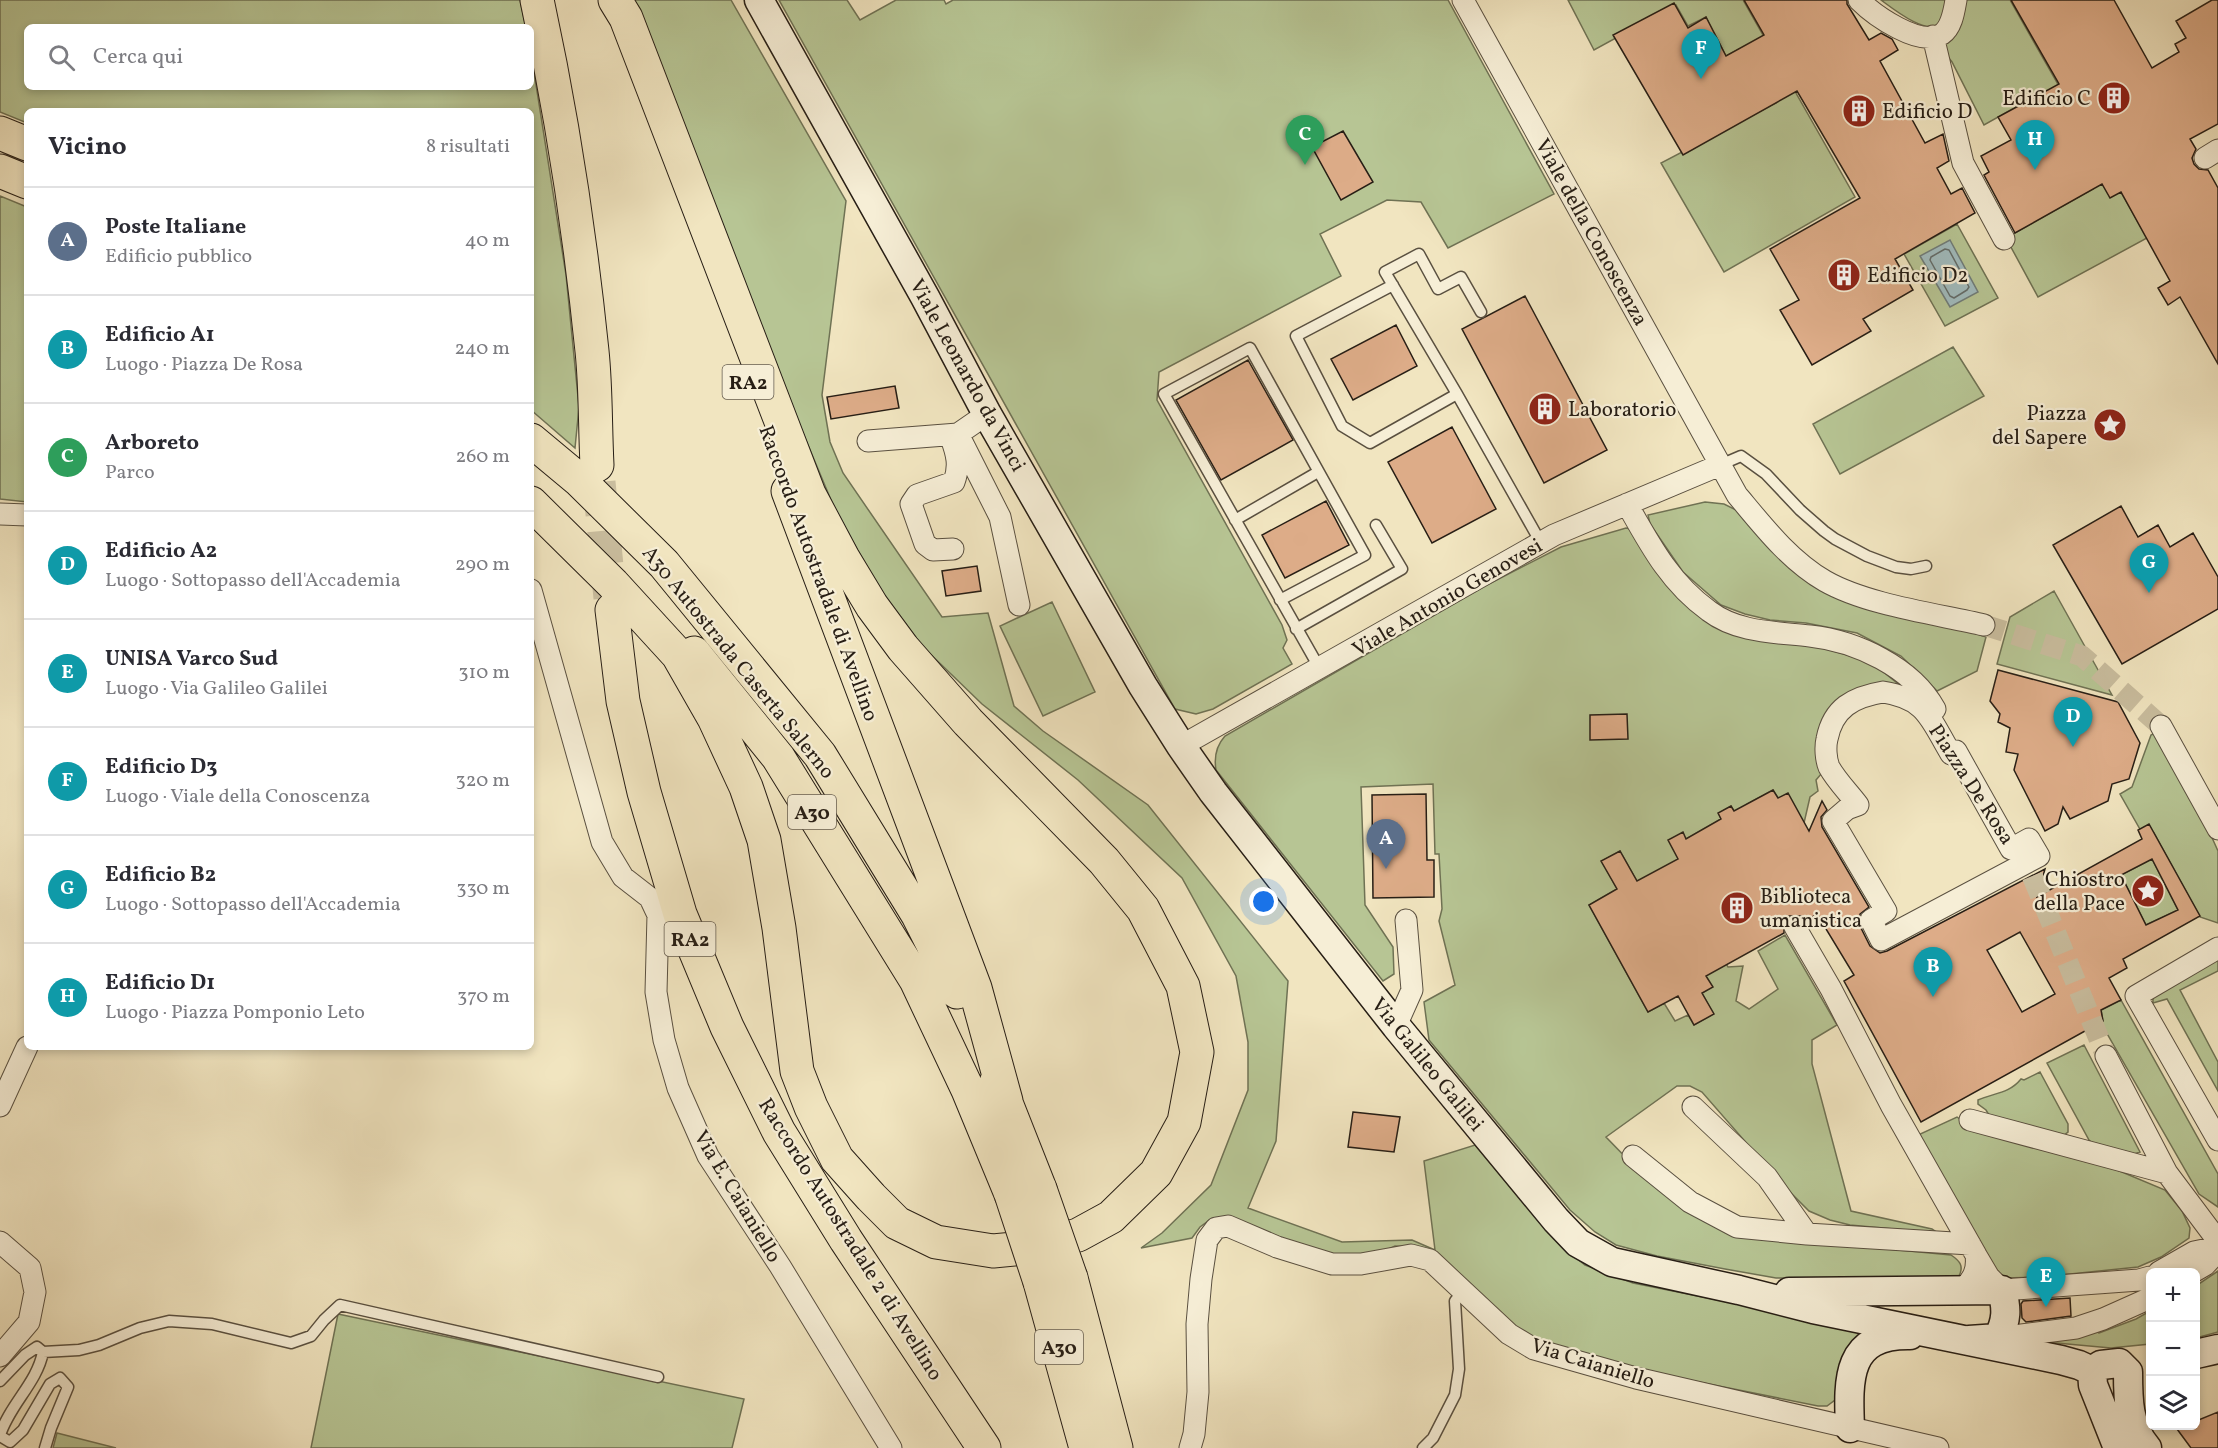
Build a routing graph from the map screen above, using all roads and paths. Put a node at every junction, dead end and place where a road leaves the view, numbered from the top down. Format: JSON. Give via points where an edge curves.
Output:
{"nodes":[{"id":1,"x":537,"y":0,"type":"edge"},
{"id":2,"x":606,"y":0,"type":"edge"},
{"id":3,"x":615,"y":0,"type":"edge"},
{"id":4,"x":759,"y":0,"type":"edge"},
{"id":5,"x":1463,"y":0,"type":"edge"},
{"id":6,"x":1859,"y":0,"type":"edge"},
{"id":7,"x":1956,"y":0,"type":"edge"},
{"id":8,"x":1933,"y":36,"type":"junction"},
{"id":9,"x":0,"y":133,"type":"edge"},
{"id":10,"x":24,"y":143,"type":"edge"},
{"id":11,"x":0,"y":171,"type":"edge"},
{"id":12,"x":24,"y":181,"type":"edge"},
{"id":13,"x":2004,"y":239,"type":"dead end"},
{"id":14,"x":1393,"y":285,"type":"junction"},
{"id":15,"x":1481,"y":312,"type":"dead end"},
{"id":16,"x":1457,"y":393,"type":"junction"},
{"id":17,"x":987,"y":414,"type":"junction"},
{"id":18,"x":954,"y":434,"type":"junction"},
{"id":19,"x":868,"y":441,"type":"dead end"},
{"id":20,"x":534,"y":442,"type":"edge"},
{"id":21,"x":597,"y":465,"type":"tunnel mouth"},
{"id":22,"x":1720,"y":465,"type":"junction"},
{"id":23,"x":1318,"y":472,"type":"junction"},
{"id":24,"x":534,"y":490,"type":"edge"},
{"id":25,"x":1627,"y":504,"type":"junction"},
{"id":26,"x":534,"y":506,"type":"edge"},
{"id":27,"x":0,"y":514,"type":"edge"},
{"id":28,"x":24,"y":515,"type":"edge"},
{"id":29,"x":1235,"y":520,"type":"junction"},
{"id":30,"x":1376,"y":525,"type":"dead end"},
{"id":31,"x":1541,"y":543,"type":"junction"},
{"id":32,"x":953,"y":549,"type":"dead end"},
{"id":33,"x":1926,"y":566,"type":"dead end"},
{"id":34,"x":1280,"y":600,"type":"junction"},
{"id":35,"x":534,"y":601,"type":"edge"},
{"id":36,"x":1018,"y":605,"type":"dead end"},
{"id":37,"x":612,"y":610,"type":"tunnel mouth"},
{"id":38,"x":1984,"y":626,"type":"tunnel mouth"},
{"id":39,"x":1296,"y":629,"type":"junction"},
{"id":40,"x":1320,"y":669,"type":"junction"},
{"id":41,"x":2161,"y":726,"type":"tunnel mouth"},
{"id":42,"x":1950,"y":735,"type":"dead end"},
{"id":43,"x":1181,"y":746,"type":"junction"},
{"id":44,"x":2218,"y":829,"type":"edge"},
{"id":45,"x":1406,"y":920,"type":"dead end"},
{"id":46,"x":1796,"y":927,"type":"dead end"},
{"id":47,"x":1885,"y":938,"type":"joint"},
{"id":48,"x":2218,"y":948,"type":"edge"},
{"id":49,"x":1396,"y":1026,"type":"junction"},
{"id":50,"x":26,"y":1050,"type":"edge"},
{"id":51,"x":2106,"y":1056,"type":"tunnel mouth"},
{"id":52,"x":1006,"y":1101,"type":"junction"},
{"id":53,"x":0,"y":1106,"type":"edge"},
{"id":54,"x":1693,"y":1107,"type":"dead end"},
{"id":55,"x":1970,"y":1120,"type":"dead end"},
{"id":56,"x":2218,"y":1140,"type":"edge"},
{"id":57,"x":1633,"y":1156,"type":"dead end"},
{"id":58,"x":2167,"y":1173,"type":"junction"},
{"id":59,"x":1025,"y":1191,"type":"junction"},
{"id":60,"x":1807,"y":1234,"type":"junction"},
{"id":61,"x":2218,"y":1241,"type":"edge"},
{"id":62,"x":0,"y":1242,"type":"edge"},
{"id":63,"x":1973,"y":1249,"type":"junction"},
{"id":64,"x":2218,"y":1249,"type":"edge"},
{"id":65,"x":2166,"y":1268,"type":"edge"},
{"id":66,"x":2200,"y":1268,"type":"edge"},
{"id":67,"x":2146,"y":1278,"type":"edge"},
{"id":68,"x":1739,"y":1290,"type":"junction"},
{"id":69,"x":1922,"y":1290,"type":"junction"},
{"id":70,"x":1963,"y":1290,"type":"junction"},
{"id":71,"x":2002,"y":1290,"type":"junction"},
{"id":72,"x":1463,"y":1292,"type":"junction"},
{"id":73,"x":2146,"y":1300,"type":"edge"},
{"id":74,"x":1933,"y":1335,"type":"junction"},
{"id":75,"x":1998,"y":1338,"type":"junction"},
{"id":76,"x":1963,"y":1341,"type":"junction"},
{"id":77,"x":2218,"y":1349,"type":"edge"},
{"id":78,"x":44,"y":1352,"type":"junction"},
{"id":79,"x":2200,"y":1353,"type":"edge"},
{"id":80,"x":0,"y":1356,"type":"edge"},
{"id":81,"x":2139,"y":1367,"type":"edge"},
{"id":82,"x":2092,"y":1371,"type":"junction"},
{"id":83,"x":658,"y":1377,"type":"dead end"},
{"id":84,"x":0,"y":1381,"type":"edge"},
{"id":85,"x":1091,"y":1407,"type":"junction"},
{"id":86,"x":1850,"y":1428,"type":"junction"},
{"id":87,"x":0,"y":1435,"type":"edge"},
{"id":88,"x":45,"y":1448,"type":"edge"},
{"id":89,"x":891,"y":1448,"type":"edge"},
{"id":90,"x":984,"y":1448,"type":"edge"},
{"id":91,"x":1086,"y":1448,"type":"edge"},
{"id":92,"x":1116,"y":1448,"type":"edge"},
{"id":93,"x":1190,"y":1448,"type":"edge"},
{"id":94,"x":1423,"y":1448,"type":"edge"},
{"id":95,"x":1938,"y":1448,"type":"edge"},
{"id":96,"x":2118,"y":1448,"type":"edge"},
{"id":97,"x":2125,"y":1448,"type":"edge"},
{"id":98,"x":2147,"y":1448,"type":"edge"}],
"edges":[{"from":1,"to":21,"type":"highway","via":[[551,62],[592,353]]},
{"from":2,"to":52,"type":"highway","name":"Raccordo Autostradale di Avellino","number":"RA2","via":[[975,988]]},
{"from":3,"to":26,"type":"highway","via":[[626,18],[809,494],[843,558],[903,648],[968,722],[1111,869],[1143,909],[1183,986],[1197,1052],[1184,1122],[1156,1173],[1111,1216],[1078,1235],[1035,1247],[993,1251],[936,1242],[897,1223],[837,1159],[797,1071],[764,840],[723,737],[678,656]]},
{"from":4,"to":17,"type":"street","name":"Viale Leonardo da Vinci"},
{"from":5,"to":22,"type":"street","name":"Viale della Conoscenza"},
{"from":6,"to":8,"type":"street","via":[[1902,29]]},
{"from":7,"to":8,"type":"street","via":[[1948,27]]},
{"from":8,"to":13,"type":"street","via":[[1963,163]]},
{"from":9,"to":10,"type":"highway"},
{"from":11,"to":12,"type":"highway"},
{"from":14,"to":15,"type":"lane","via":[[1385,272],[1419,254],[1438,289],[1461,277]]},
{"from":14,"to":16,"type":"lane"},
{"from":14,"to":16,"type":"lane","via":[[1296,336],[1342,426],[1370,443]]},
{"from":16,"to":31,"type":"lane"},
{"from":17,"to":18,"type":"street"},
{"from":17,"to":43,"type":"street","name":"Viale Leonardo da Vinci"},
{"from":18,"to":19,"type":"street"},
{"from":18,"to":32,"type":"street","via":[[958,458],[954,482],[917,495],[911,504],[925,544],[933,550]]},
{"from":18,"to":36,"type":"street","via":[[1000,517]]},
{"from":20,"to":52,"type":"highway","name":"A30 Autostrada Caserta Salerno","number":"A30","via":[[579,480],[664,564],[820,755],[918,915]]},
{"from":22,"to":25,"type":"street","name":"Viale Antonio Genovesi"},
{"from":22,"to":33,"type":"lane","via":[[1741,456],[1766,474],[1824,531],[1867,556],[1896,567]]},
{"from":22,"to":38,"type":"street","name":"Viale della Conoscenza","via":[[1737,495],[1770,534],[1826,581],[1866,598]]},
{"from":23,"to":29,"type":"lane"},
{"from":23,"to":29,"type":"lane","via":[[1250,348],[1164,394]]},
{"from":23,"to":34,"type":"lane","via":[[1365,555]]},
{"from":24,"to":59,"type":"highway","name":"A30 Autostrada Caserta Salerno","number":"A30","via":[[621,570],[778,757],[916,980],[968,1090]]},
{"from":25,"to":31,"type":"street","name":"Viale Antonio Genovesi"},
{"from":25,"to":42,"type":"street","via":[[1658,560],[1710,612],[1738,626],[1840,641],[1887,661],[1932,703]]},
{"from":27,"to":28,"type":"street"},
{"from":29,"to":34,"type":"lane"},
{"from":30,"to":39,"type":"lane","via":[[1402,569]]},
{"from":31,"to":40,"type":"street","name":"Viale Antonio Genovesi"},
{"from":34,"to":39,"type":"lane"},
{"from":35,"to":89,"type":"street","name":"Via E. Caianiello","via":[[602,842],[623,877],[650,898],[658,915],[656,992],[678,1088],[708,1156]]},
{"from":37,"to":90,"type":"highway","name":"Raccordo Autostradale 2 di Avellino","number":"RA2","via":[[623,701],[644,792],[680,915],[727,1027],[785,1142]]},
{"from":39,"to":40,"type":"lane"},
{"from":40,"to":43,"type":"street","name":"Viale Antonio Genovesi"},
{"from":41,"to":44,"type":"street"},
{"from":43,"to":49,"type":"street","name":"Via Galileo Galilei"},
{"from":45,"to":49,"type":"street","via":[[1412,990]]},
{"from":46,"to":63,"type":"street"},
{"from":47,"to":47,"type":"street","name":"Piazza De Rosa","via":[[1881,940],[1871,920],[1886,911],[1833,821],[1858,805],[1828,766],[1826,745],[1830,723],[1845,705],[1863,695],[1883,692],[1902,695],[1927,712],[1951,754],[1956,751],[2011,849],[2029,839],[2039,856]]},
{"from":48,"to":56,"type":"street","via":[[2136,996]]},
{"from":49,"to":68,"type":"street","name":"Via Galileo Galilei","via":[[1578,1243],[1612,1262]]},
{"from":50,"to":53,"type":"street"},
{"from":51,"to":58,"type":"street"},
{"from":52,"to":59,"type":"highway","name":"A30 Autostrada Caserta Salerno","number":"A30"},
{"from":54,"to":60,"type":"street","via":[[1767,1177]]},
{"from":55,"to":58,"type":"street"},
{"from":57,"to":60,"type":"street","via":[[1690,1202],[1737,1227]]},
{"from":58,"to":61,"type":"street"},
{"from":59,"to":85,"type":"highway","name":"A30 Autostrada Caserta Salerno","number":"A30","bridge":true},
{"from":60,"to":63,"type":"street"},
{"from":62,"to":80,"type":"street","via":[[30,1269],[35,1292],[29,1322]]},
{"from":63,"to":70,"type":"street","via":[[1978,1268]]},
{"from":63,"to":71,"type":"street","via":[[1989,1277]]},
{"from":64,"to":65,"type":"street","via":[[2194,1252]]},
{"from":64,"to":66,"type":"street"},
{"from":67,"to":71,"type":"street","name":"Via Galileo Galilei"},
{"from":68,"to":69,"type":"street","name":"Via Galileo Galilei"},
{"from":68,"to":74,"type":"street","name":"Via Galileo Galilei"},
{"from":69,"to":70,"type":"street","name":"Via Galileo Galilei"},
{"from":69,"to":74,"type":"street","via":[[1918,1315]]},
{"from":70,"to":71,"type":"street","name":"Via Galileo Galilei"},
{"from":71,"to":75,"type":"street","via":[[2006,1323]]},
{"from":72,"to":86,"type":"street","name":"Via Caianiello","via":[[1509,1334],[1534,1349],[1636,1378]]},
{"from":72,"to":93,"type":"street","name":"Via Caianiello","via":[[1430,1260],[1411,1256],[1332,1264],[1276,1247],[1228,1226],[1216,1228],[1207,1239],[1201,1279],[1198,1392]]},
{"from":72,"to":94,"type":"lane","via":[[1455,1301],[1460,1369],[1455,1395],[1433,1438]]},
{"from":73,"to":75,"type":"street","via":[[2076,1328]]},
{"from":74,"to":76,"type":"street","name":"Via Galileo Galilei"},
{"from":74,"to":86,"type":"street","via":[[1892,1334],[1857,1358],[1850,1383]]},
{"from":75,"to":76,"type":"street"},
{"from":76,"to":82,"type":"street","name":"Via Galileo Galilei","via":[[2061,1360]]},
{"from":77,"to":79,"type":"street"},
{"from":78,"to":83,"type":"lane","via":[[79,1350],[169,1321],[212,1324],[291,1343],[311,1336],[340,1305]]},
{"from":78,"to":84,"type":"lane","via":[[37,1347],[25,1354]]},
{"from":78,"to":87,"type":"lane","via":[[40,1366],[5,1419]]},
{"from":81,"to":82,"type":"street","via":[[2119,1363],[2101,1365]]},
{"from":81,"to":98,"type":"street","via":[[2130,1416],[2138,1438]]},
{"from":82,"to":96,"type":"street","via":[[2093,1385]]},
{"from":85,"to":91,"type":"highway","name":"A30 Autostrada Caserta Salerno","number":"A30"},
{"from":85,"to":92,"type":"highway","name":"A30 Autostrada Caserta Salerno","number":"A30"},
{"from":86,"to":95,"type":"street","name":"Via Caianiello"},
{"from":87,"to":88,"type":"lane","via":[[10,1442],[23,1430],[50,1384],[60,1378],[68,1387]]},
{"from":97,"to":98,"type":"street"}]}
